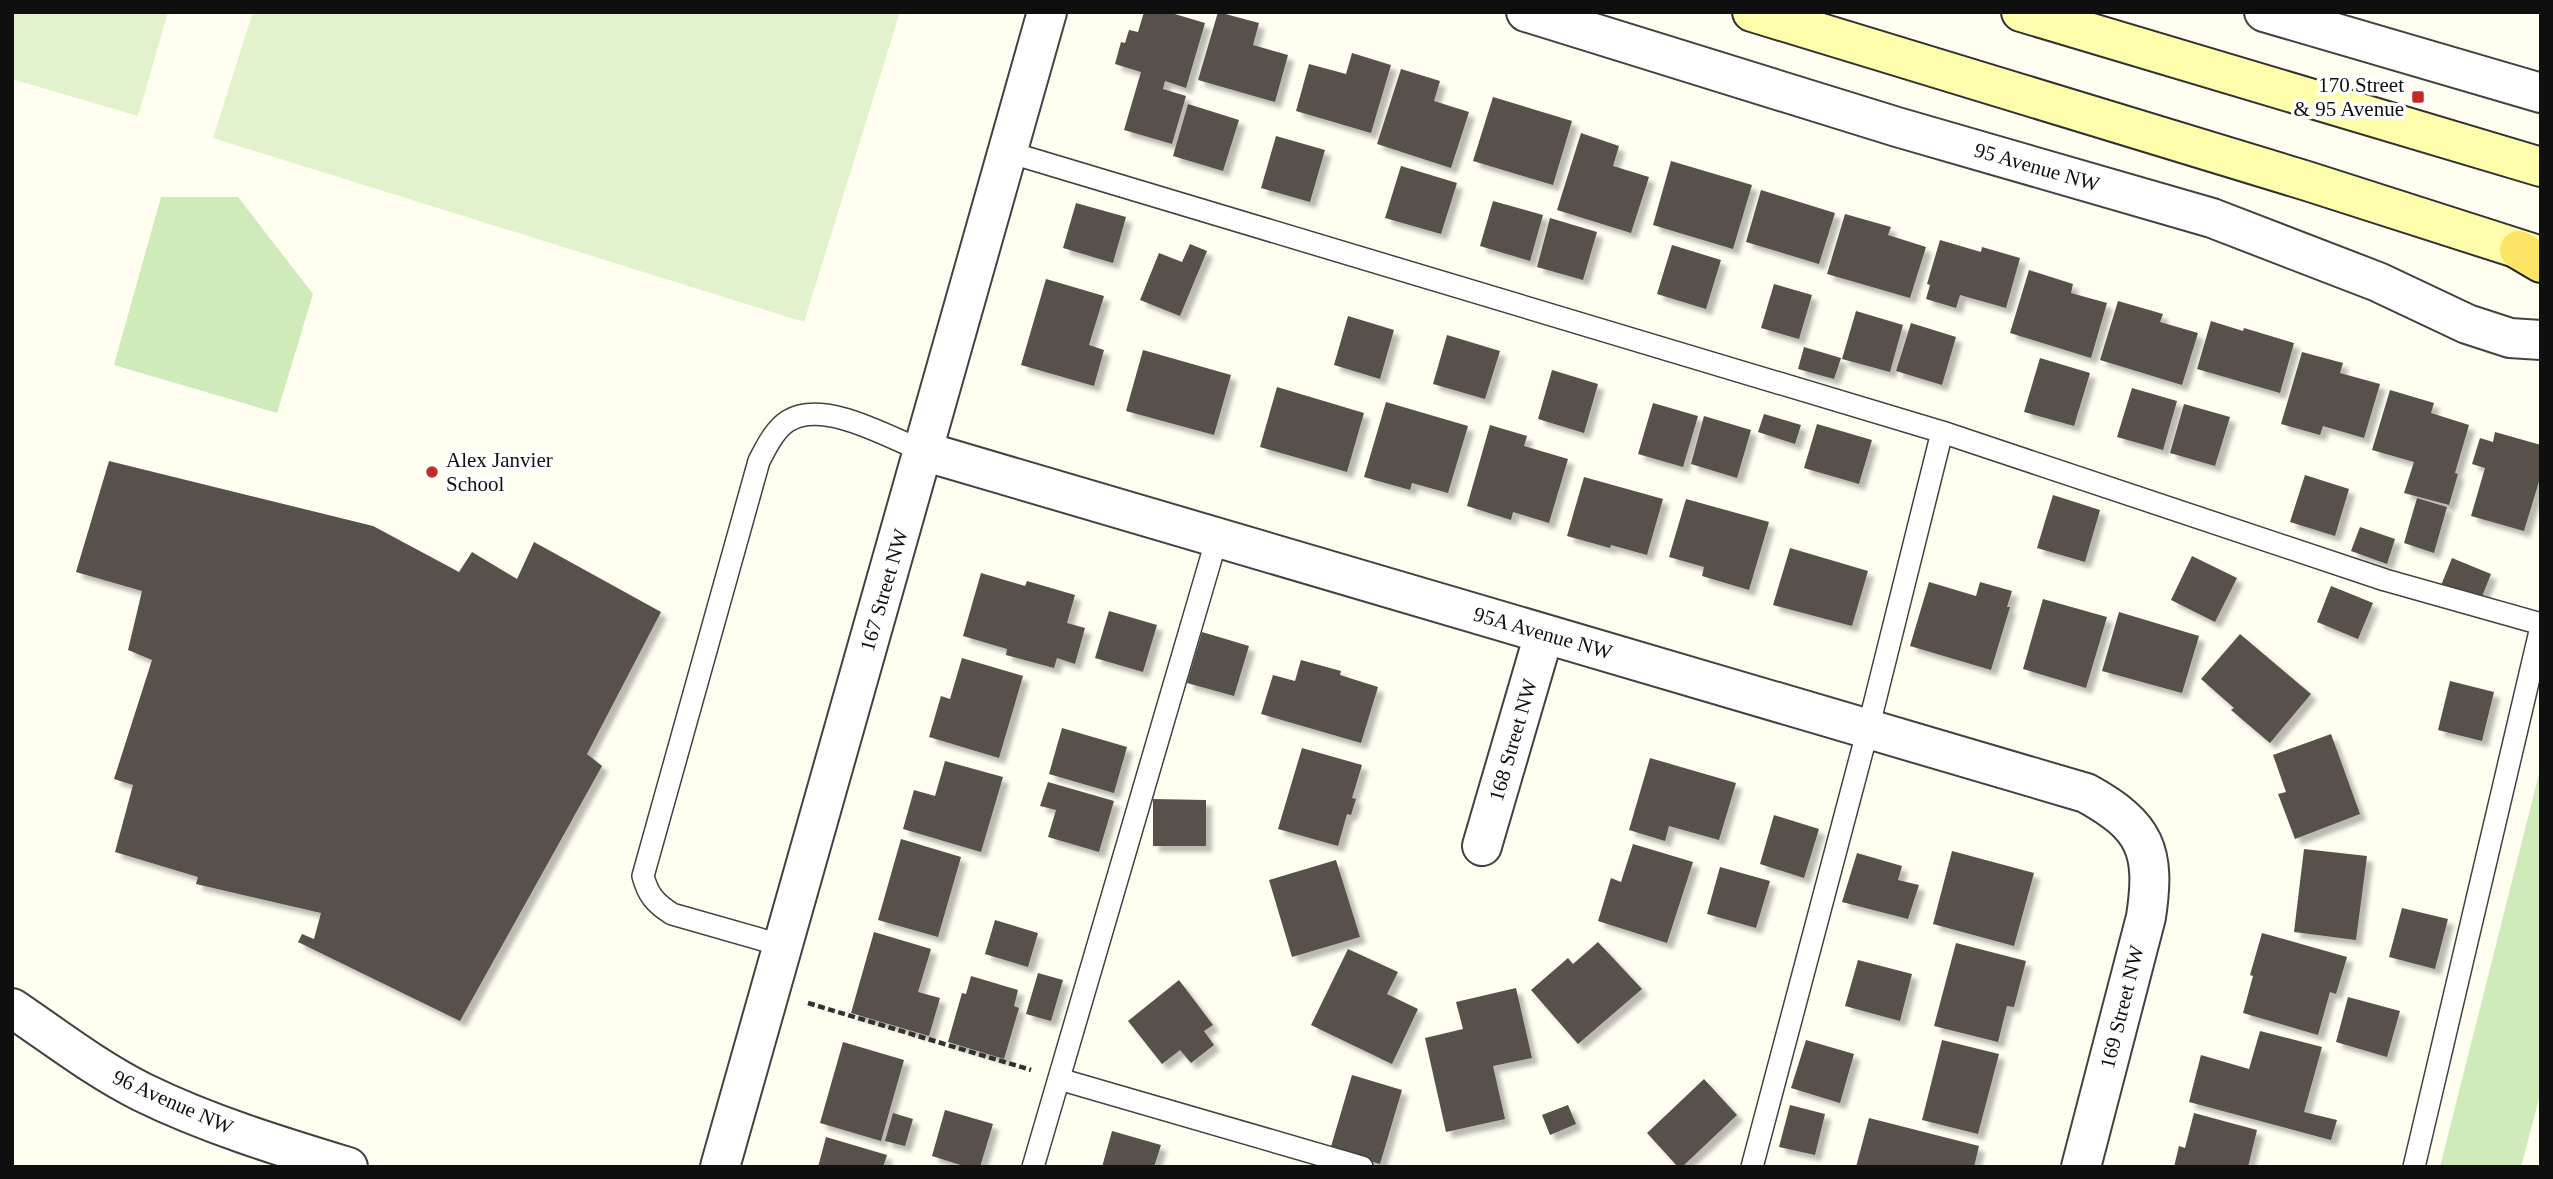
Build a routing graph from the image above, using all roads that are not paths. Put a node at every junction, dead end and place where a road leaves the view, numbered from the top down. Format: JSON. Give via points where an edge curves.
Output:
{"nodes":[{"id":1,"x":1047,"y":12,"type":"edge"},
{"id":2,"x":1526,"y":12,"type":"edge"},
{"id":3,"x":1752,"y":12,"type":"edge"},
{"id":4,"x":2021,"y":12,"type":"edge"},
{"id":5,"x":2264,"y":12,"type":"edge"},
{"id":6,"x":2541,"y":93,"type":"edge"},
{"id":7,"x":1008,"y":152,"type":"junction"},
{"id":8,"x":2541,"y":167,"type":"edge"},
{"id":9,"x":2534,"y":256,"type":"edge"},
{"id":10,"x":2541,"y":340,"type":"edge"},
{"id":11,"x":1942,"y":432,"type":"junction"},
{"id":12,"x":923,"y":451,"type":"junction"},
{"id":13,"x":1217,"y":538,"type":"junction"},
{"id":14,"x":2541,"y":626,"type":"edge"},
{"id":15,"x":1544,"y":634,"type":"junction"},
{"id":16,"x":1868,"y":729,"type":"junction"},
{"id":17,"x":1482,"y":846,"type":"dead end"},
{"id":18,"x":2145,"y":846,"type":"joint"},
{"id":19,"x":784,"y":946,"type":"junction"},
{"id":20,"x":12,"y":1008,"type":"edge"},
{"id":21,"x":1059,"y":1079,"type":"junction"},
{"id":22,"x":348,"y":1167,"type":"edge"},
{"id":23,"x":720,"y":1167,"type":"edge"},
{"id":24,"x":1033,"y":1167,"type":"edge"},
{"id":25,"x":1362,"y":1167,"type":"edge"},
{"id":26,"x":1752,"y":1167,"type":"edge"},
{"id":27,"x":2081,"y":1167,"type":"edge"},
{"id":28,"x":2414,"y":1167,"type":"edge"}],
"edges":[{"from":1,"to":7,"type":"street","name":"167 Street NW"},
{"from":2,"to":10,"type":"street","name":"95 Avenue NW","via":[[1897,127],[2213,218],[2378,282],[2467,324],[2510,338]]},
{"from":3,"to":9,"type":"main road","via":[[2307,181]]},
{"from":4,"to":8,"type":"main road"},
{"from":5,"to":6,"type":"street"},
{"from":7,"to":11,"type":"lane"},
{"from":7,"to":12,"type":"street","name":"167 Street NW"},
{"from":11,"to":14,"type":"lane","via":[[2385,580]]},
{"from":11,"to":16,"type":"lane"},
{"from":12,"to":13,"type":"street","name":"95A Avenue NW"},
{"from":12,"to":19,"type":"street","name":"167 Street NW"},
{"from":12,"to":19,"type":"lane","via":[[834,415],[808,415],[788,422],[770,440],[759,461],[643,876],[656,904],[672,914]]},
{"from":13,"to":15,"type":"street","name":"95A Avenue NW"},
{"from":13,"to":21,"type":"lane"},
{"from":14,"to":28,"type":"lane"},
{"from":15,"to":16,"type":"street","name":"95A Avenue NW"},
{"from":15,"to":17,"type":"street","name":"168 Street NW"},
{"from":16,"to":18,"type":"street","name":"95A Avenue NW","via":[[2086,793],[2111,807]]},
{"from":16,"to":26,"type":"lane"},
{"from":18,"to":27,"type":"street","name":"169 Street NW","via":[[2151,870],[2146,917]]},
{"from":19,"to":23,"type":"street","name":"167 Street NW"},
{"from":20,"to":22,"type":"street","name":"96 Avenue NW","via":[[95,1066],[143,1092],[282,1147]]},
{"from":21,"to":24,"type":"lane"},
{"from":21,"to":25,"type":"lane"}]}
